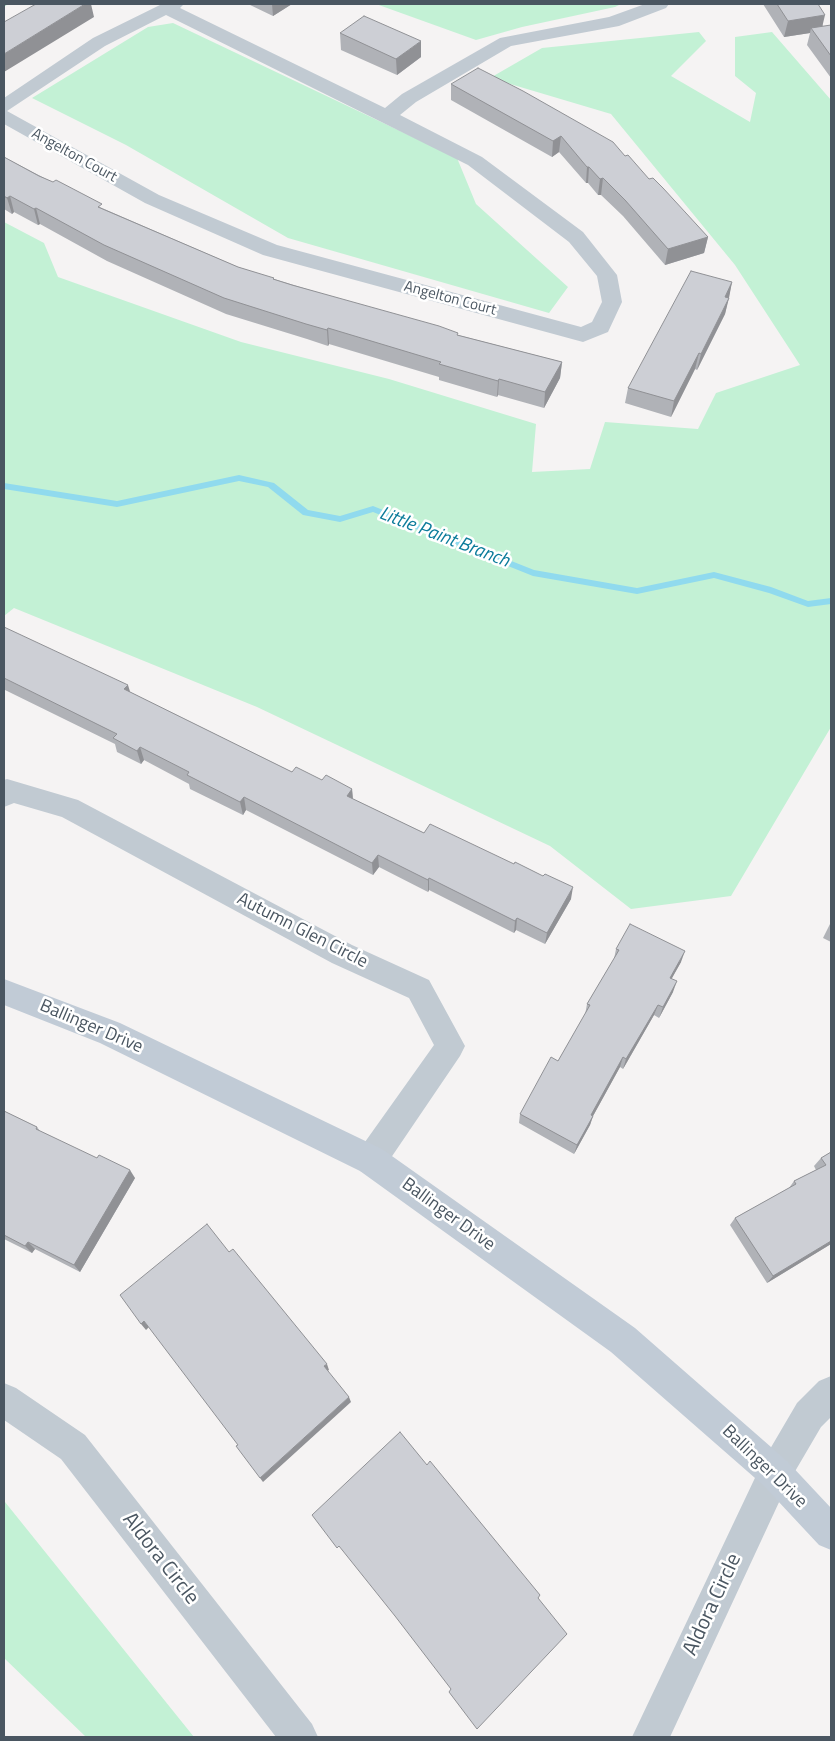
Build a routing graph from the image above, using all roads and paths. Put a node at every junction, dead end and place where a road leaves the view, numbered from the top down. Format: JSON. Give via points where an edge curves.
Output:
{"nodes":[{"id":1,"x":660,"y":4,"type":"edge"},
{"id":2,"x":171,"y":6,"type":"edge"},
{"id":3,"x":4,"y":106,"type":"edge"},
{"id":4,"x":4,"y":116,"type":"edge"},
{"id":5,"x":387,"y":116,"type":"junction"},
{"id":6,"x":4,"y":796,"type":"edge"},
{"id":7,"x":4,"y":992,"type":"edge"},
{"id":8,"x":371,"y":1160,"type":"junction"},
{"id":9,"x":831,"y":1393,"type":"edge"},
{"id":10,"x":4,"y":1400,"type":"edge"},
{"id":11,"x":775,"y":1473,"type":"junction"},
{"id":12,"x":831,"y":1533,"type":"edge"},
{"id":13,"x":299,"y":1737,"type":"edge"},
{"id":14,"x":651,"y":1737,"type":"edge"}],
"edges":[{"from":1,"to":5,"type":"street","via":[[613,22],[506,42],[409,98]]},
{"from":2,"to":3,"type":"street","name":"Angelton Court","via":[[99,42]]},
{"from":2,"to":5,"type":"street","name":"Angelton Court"},
{"from":4,"to":5,"type":"street","name":"Angelton Court","via":[[152,199],[270,250],[583,335],[600,327],[612,302],[607,275],[576,237],[474,161]]},
{"from":6,"to":8,"type":"street","name":"Autumn Glen Circle","via":[[8,790],[70,808],[342,954],[419,989],[450,1046]]},
{"from":7,"to":8,"type":"street","name":"Ballinger Drive","via":[[110,1032]]},
{"from":8,"to":11,"type":"street","name":"Ballinger Drive","via":[[623,1340]]},
{"from":9,"to":11,"type":"street","name":"Aldora Circle","via":[[808,1415]]},
{"from":10,"to":13,"type":"street","name":"Aldora Circle","via":[[72,1447]]},
{"from":11,"to":12,"type":"street","name":"Ballinger Drive"},
{"from":11,"to":14,"type":"street","name":"Aldora Circle"}]}
